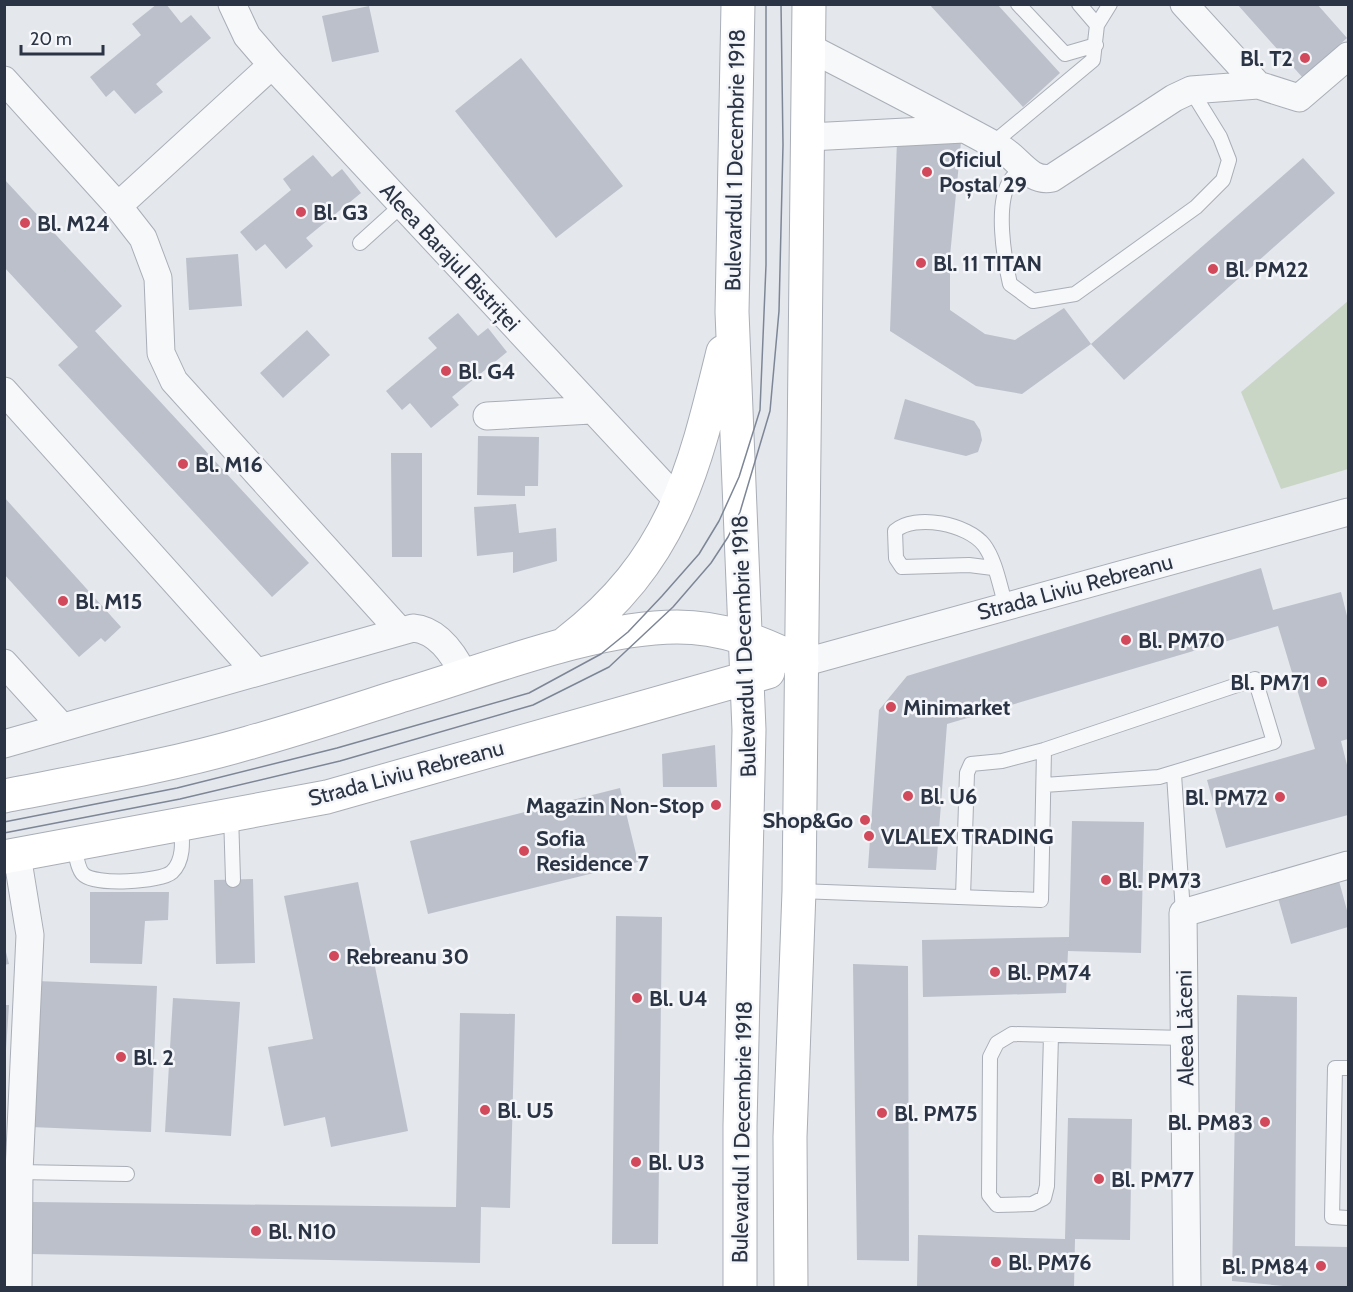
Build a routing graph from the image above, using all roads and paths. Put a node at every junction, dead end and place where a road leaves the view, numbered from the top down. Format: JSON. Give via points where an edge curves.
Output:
{"nodes":[{"id":1,"x":232,"y":4,"type":"edge"},
{"id":2,"x":738,"y":4,"type":"edge"},
{"id":3,"x":809,"y":4,"type":"edge"},
{"id":4,"x":1018,"y":4,"type":"edge"},
{"id":5,"x":1079,"y":4,"type":"edge"},
{"id":6,"x":1110,"y":4,"type":"edge"},
{"id":7,"x":1184,"y":4,"type":"edge"},
{"id":8,"x":1097,"y":25,"type":"junction"},
{"id":9,"x":1096,"y":45,"type":"junction"},
{"id":10,"x":808,"y":47,"type":"junction"},
{"id":11,"x":1348,"y":56,"type":"edge"},
{"id":12,"x":272,"y":65,"type":"junction"},
{"id":13,"x":4,"y":80,"type":"edge"},
{"id":14,"x":1258,"y":85,"type":"junction"},
{"id":15,"x":1191,"y":90,"type":"junction"},
{"id":16,"x":965,"y":129,"type":"junction"},
{"id":17,"x":809,"y":137,"type":"junction"},
{"id":18,"x":992,"y":144,"type":"junction"},
{"id":19,"x":1024,"y":168,"type":"junction"},
{"id":20,"x":402,"y":205,"type":"junction"},
{"id":21,"x":118,"y":206,"type":"junction"},
{"id":22,"x":360,"y":243,"type":"dead end"},
{"id":23,"x":732,"y":312,"type":"junction"},
{"id":24,"x":6,"y":394,"type":"edge"},
{"id":25,"x":591,"y":410,"type":"junction"},
{"id":26,"x":487,"y":416,"type":"dead end"},
{"id":27,"x":679,"y":502,"type":"junction"},
{"id":28,"x":1348,"y":512,"type":"edge"},
{"id":29,"x":993,"y":568,"type":"junction"},
{"id":30,"x":1006,"y":606,"type":"junction"},
{"id":31,"x":400,"y":631,"type":"junction"},
{"id":32,"x":745,"y":637,"type":"junction"},
{"id":33,"x":559,"y":648,"type":"junction"},
{"id":34,"x":4,"y":663,"type":"edge"},
{"id":35,"x":802,"y":663,"type":"junction"},
{"id":36,"x":256,"y":672,"type":"junction"},
{"id":37,"x":465,"y":677,"type":"junction"},
{"id":38,"x":747,"y":678,"type":"junction"},
{"id":39,"x":62,"y":727,"type":"junction"},
{"id":40,"x":4,"y":744,"type":"edge"},
{"id":41,"x":1044,"y":750,"type":"junction"},
{"id":42,"x":1174,"y":774,"type":"junction"},
{"id":43,"x":1044,"y":785,"type":"junction"},
{"id":44,"x":4,"y":796,"type":"edge"},
{"id":45,"x":231,"y":814,"type":"junction"},
{"id":46,"x":181,"y":823,"type":"junction"},
{"id":47,"x":74,"y":843,"type":"junction"},
{"id":48,"x":10,"y":856,"type":"edge"},
{"id":49,"x":1348,"y":866,"type":"edge"},
{"id":50,"x":233,"y":880,"type":"dead end"},
{"id":51,"x":799,"y":891,"type":"junction"},
{"id":52,"x":963,"y":897,"type":"junction"},
{"id":53,"x":1183,"y":913,"type":"junction"},
{"id":54,"x":1051,"y":1035,"type":"junction"},
{"id":55,"x":1185,"y":1038,"type":"junction"},
{"id":56,"x":1348,"y":1068,"type":"edge"},
{"id":57,"x":19,"y":1172,"type":"junction"},
{"id":58,"x":127,"y":1174,"type":"dead end"},
{"id":59,"x":1348,"y":1218,"type":"edge"},
{"id":60,"x":18,"y":1287,"type":"edge"},
{"id":61,"x":740,"y":1287,"type":"edge"},
{"id":62,"x":791,"y":1287,"type":"edge"},
{"id":63,"x":1187,"y":1287,"type":"edge"}],
"edges":[{"from":1,"to":12,"type":"street","name":"Aleea Barajul Bistriței","via":[[247,36]]},
{"from":2,"to":23,"type":"main road","name":"Bulevardul 1 Decembrie 1918"},
{"from":3,"to":10,"type":"main road"},
{"from":4,"to":9,"type":"lane","via":[[1065,54]]},
{"from":5,"to":8,"type":"lane"},
{"from":6,"to":8,"type":"lane"},
{"from":7,"to":14,"type":"street"},
{"from":8,"to":9,"type":"lane"},
{"from":9,"to":18,"type":"lane","via":[[1093,60]]},
{"from":10,"to":16,"type":"street"},
{"from":10,"to":17,"type":"main road"},
{"from":11,"to":14,"type":"street","via":[[1299,98]]},
{"from":12,"to":20,"type":"street","name":"Aleea Barajul Bistriței"},
{"from":12,"to":21,"type":"street"},
{"from":13,"to":21,"type":"street"},
{"from":14,"to":15,"type":"street"},
{"from":15,"to":19,"type":"street","via":[[1052,178],[1043,180]]},
{"from":15,"to":19,"type":"lane","via":[[1220,136],[1229,160],[1223,180],[1196,207],[1075,294],[1033,301],[1010,284],[1003,254],[1003,197],[1010,180]]},
{"from":16,"to":17,"type":"street"},
{"from":16,"to":18,"type":"street"},
{"from":17,"to":35,"type":"main road"},
{"from":18,"to":19,"type":"street"},
{"from":20,"to":22,"type":"lane"},
{"from":20,"to":25,"type":"street","name":"Aleea Barajul Bistriței"},
{"from":21,"to":31,"type":"street","via":[[143,238],[154,263],[160,301],[160,353],[174,381]]},
{"from":23,"to":27,"type":"main road","via":[[702,437]]},
{"from":23,"to":32,"type":"main road","name":"Bulevardul 1 Decembrie 1918"},
{"from":24,"to":36,"type":"street"},
{"from":25,"to":26,"type":"street"},
{"from":25,"to":27,"type":"street","name":"Aleea Barajul Bistriței"},
{"from":27,"to":33,"type":"main road","via":[[644,567],[605,610]]},
{"from":28,"to":30,"type":"street","name":"Strada Liviu Rebreanu"},
{"from":29,"to":29,"type":"lane","via":[[978,539],[942,522],[903,524],[895,531],[896,558],[902,567]]},
{"from":29,"to":30,"type":"lane"},
{"from":30,"to":35,"type":"street","name":"Strada Liviu Rebreanu"},
{"from":31,"to":36,"type":"street"},
{"from":31,"to":37,"type":"street","via":[[422,629],[430,634],[450,651]]},
{"from":32,"to":33,"type":"main road","via":[[698,627],[674,627],[628,632]]},
{"from":32,"to":35,"type":"main road"},
{"from":32,"to":38,"type":"main road","name":"Bulevardul 1 Decembrie 1918"},
{"from":33,"to":37,"type":"main road"},
{"from":34,"to":39,"type":"street"},
{"from":35,"to":38,"type":"main road","name":"Strada Liviu Rebreanu"},
{"from":35,"to":51,"type":"main road"},
{"from":36,"to":39,"type":"street"},
{"from":37,"to":44,"type":"main road","via":[[179,761]]},
{"from":38,"to":45,"type":"main road","name":"Strada Liviu Rebreanu","via":[[327,797]]},
{"from":38,"to":61,"type":"main road","name":"Bulevardul 1 Decembrie 1918"},
{"from":39,"to":40,"type":"street"},
{"from":41,"to":42,"type":"lane","via":[[1255,679],[1274,742]]},
{"from":41,"to":43,"type":"lane"},
{"from":41,"to":52,"type":"lane","via":[[1002,761],[978,761],[967,769]]},
{"from":42,"to":43,"type":"lane"},
{"from":42,"to":53,"type":"lane"},
{"from":43,"to":52,"type":"lane","via":[[1041,900]]},
{"from":45,"to":46,"type":"main road","name":"Strada Liviu Rebreanu"},
{"from":45,"to":50,"type":"lane"},
{"from":46,"to":47,"type":"main road","name":"Strada Liviu Rebreanu"},
{"from":46,"to":47,"type":"lane","via":[[179,862],[172,872],[160,878],[93,880],[82,873]]},
{"from":47,"to":48,"type":"main road","name":"Strada Liviu Rebreanu"},
{"from":48,"to":57,"type":"street","via":[[30,935]]},
{"from":49,"to":53,"type":"street"},
{"from":51,"to":52,"type":"lane"},
{"from":51,"to":62,"type":"main road","via":[[790,1137]]},
{"from":53,"to":55,"type":"street","name":"Aleea Lăceni"},
{"from":54,"to":54,"type":"lane","via":[[1012,1034],[997,1043],[990,1057],[989,1195],[997,1205],[1032,1204],[1044,1198]]},
{"from":54,"to":55,"type":"lane"},
{"from":55,"to":63,"type":"street","name":"Aleea Lăceni"},
{"from":56,"to":59,"type":"lane","via":[[1335,1068],[1332,1217]]},
{"from":57,"to":58,"type":"lane"},
{"from":57,"to":60,"type":"street"}]}
